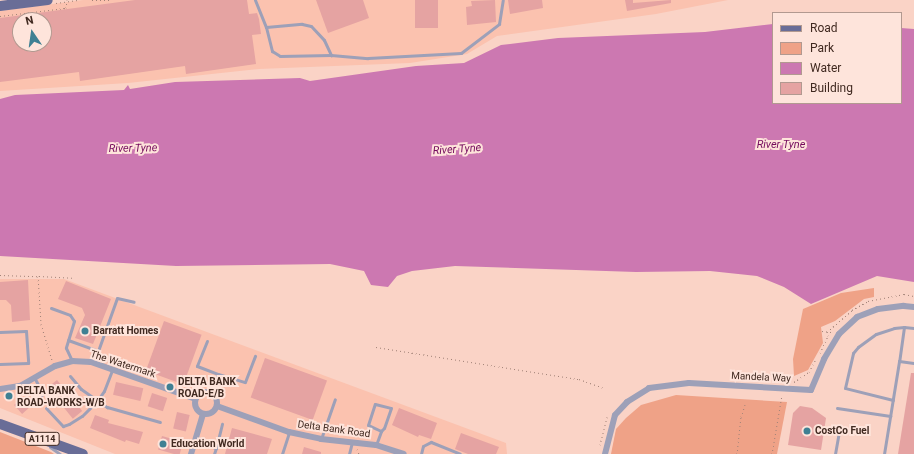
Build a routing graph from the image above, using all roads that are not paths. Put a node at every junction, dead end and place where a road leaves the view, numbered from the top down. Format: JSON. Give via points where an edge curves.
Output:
{"nodes":[{"id":1,"x":48,"y":0,"type":"edge"},
{"id":2,"x":255,"y":0,"type":"edge"},
{"id":3,"x":503,"y":0,"type":"edge"},
{"id":4,"x":0,"y":6,"type":"edge"},
{"id":5,"x":266,"y":27,"type":"junction"},
{"id":6,"x":331,"y":55,"type":"junction"},
{"id":7,"x":134,"y":302,"type":"dead end"},
{"id":8,"x":914,"y":307,"type":"edge"},
{"id":9,"x":51,"y":308,"type":"dead end"},
{"id":10,"x":904,"y":327,"type":"junction"},
{"id":11,"x":914,"y":328,"type":"edge"},
{"id":12,"x":0,"y":332,"type":"edge"},
{"id":13,"x":68,"y":340,"type":"junction"},
{"id":14,"x":207,"y":341,"type":"dead end"},
{"id":15,"x":255,"y":356,"type":"dead end"},
{"id":16,"x":72,"y":361,"type":"junction"},
{"id":17,"x":899,"y":361,"type":"junction"},
{"id":18,"x":914,"y":363,"type":"edge"},
{"id":19,"x":0,"y":364,"type":"edge"},
{"id":20,"x":112,"y":370,"type":"junction"},
{"id":21,"x":218,"y":374,"type":"junction"},
{"id":22,"x":70,"y":376,"type":"dead end"},
{"id":23,"x":34,"y":379,"type":"junction"},
{"id":24,"x":0,"y":389,"type":"edge"},
{"id":25,"x":211,"y":393,"type":"junction"},
{"id":26,"x":196,"y":399,"type":"junction"},
{"id":27,"x":335,"y":399,"type":"dead end"},
{"id":28,"x":893,"y":400,"type":"junction"},
{"id":29,"x":97,"y":401,"type":"junction"},
{"id":30,"x":34,"y":402,"type":"dead end"},
{"id":31,"x":217,"y":406,"type":"junction"},
{"id":32,"x":46,"y":408,"type":"dead end"},
{"id":33,"x":837,"y":408,"type":"dead end"},
{"id":34,"x":203,"y":414,"type":"junction"},
{"id":35,"x":890,"y":416,"type":"junction"},
{"id":36,"x":160,"y":422,"type":"dead end"},
{"id":37,"x":0,"y":424,"type":"edge"},
{"id":38,"x":222,"y":424,"type":"dead end"},
{"id":39,"x":840,"y":426,"type":"dead end"},
{"id":40,"x":381,"y":431,"type":"junction"},
{"id":41,"x":289,"y":432,"type":"junction"},
{"id":42,"x":34,"y":436,"type":"junction"},
{"id":43,"x":321,"y":439,"type":"junction"},
{"id":44,"x":194,"y":442,"type":"junction"},
{"id":45,"x":352,"y":442,"type":"junction"},
{"id":46,"x":376,"y":445,"type":"junction"},
{"id":47,"x":216,"y":448,"type":"junction"},
{"id":48,"x":60,"y":454,"type":"edge"},
{"id":49,"x":83,"y":454,"type":"edge"},
{"id":50,"x":191,"y":454,"type":"edge"},
{"id":51,"x":214,"y":454,"type":"edge"},
{"id":52,"x":282,"y":454,"type":"edge"},
{"id":53,"x":350,"y":454,"type":"edge"},
{"id":54,"x":404,"y":454,"type":"edge"},
{"id":55,"x":421,"y":454,"type":"edge"},
{"id":56,"x":460,"y":454,"type":"edge"},
{"id":57,"x":605,"y":454,"type":"edge"},
{"id":58,"x":835,"y":454,"type":"edge"},
{"id":59,"x":884,"y":454,"type":"edge"}],
"edges":[{"from":1,"to":4,"type":"main road"},
{"from":2,"to":5,"type":"lane"},
{"from":3,"to":6,"type":"lane","via":[[499,24],[461,53],[368,58]]},
{"from":5,"to":6,"type":"lane","via":[[302,24],[311,26],[324,40]]},
{"from":5,"to":6,"type":"lane","via":[[272,51],[280,56]]},
{"from":7,"to":13,"type":"lane","via":[[117,298],[98,351]]},
{"from":8,"to":57,"type":"street","name":"Mandela Way","via":[[878,309],[857,317],[839,334],[824,359],[811,390],[689,383],[649,388],[626,402],[615,415]]},
{"from":9,"to":13,"type":"lane","via":[[70,315],[74,321]]},
{"from":10,"to":11,"type":"lane"},
{"from":10,"to":17,"type":"lane"},
{"from":10,"to":28,"type":"lane","via":[[876,334],[852,353],[845,388]]},
{"from":12,"to":19,"type":"lane","via":[[26,331],[28,363]]},
{"from":13,"to":16,"type":"lane","via":[[66,348]]},
{"from":14,"to":21,"type":"lane","via":[[197,366]]},
{"from":15,"to":21,"type":"lane","via":[[245,382]]},
{"from":16,"to":20,"type":"street","name":"The Watermark","via":[[91,362]]},
{"from":16,"to":23,"type":"street","name":"The Watermark","via":[[55,366]]},
{"from":17,"to":18,"type":"lane"},
{"from":17,"to":28,"type":"lane"},
{"from":20,"to":26,"type":"street","name":"The Watermark"},
{"from":20,"to":29,"type":"lane"},
{"from":21,"to":25,"type":"lane"},
{"from":22,"to":29,"type":"lane"},
{"from":23,"to":24,"type":"street","name":"The Watermark","via":[[20,386]]},
{"from":23,"to":30,"type":"lane","via":[[43,394]]},
{"from":25,"to":26,"type":"street","via":[[201,394]]},
{"from":25,"to":31,"type":"street","via":[[216,398]]},
{"from":26,"to":34,"type":"street","via":[[196,406]]},
{"from":27,"to":43,"type":"lane"},
{"from":28,"to":35,"type":"lane"},
{"from":29,"to":32,"type":"lane","via":[[82,416],[63,426]]},
{"from":29,"to":36,"type":"lane","via":[[107,407]]},
{"from":31,"to":34,"type":"street","via":[[210,414]]},
{"from":31,"to":41,"type":"street","name":"Delta Bank Road"},
{"from":33,"to":35,"type":"lane"},
{"from":34,"to":44,"type":"street"},
{"from":35,"to":59,"type":"lane"},
{"from":37,"to":42,"type":"main road","number":"A1114"},
{"from":38,"to":47,"type":"lane"},
{"from":39,"to":58,"type":"lane"},
{"from":40,"to":40,"type":"lane","via":[[368,425],[375,404],[391,408]]},
{"from":40,"to":46,"type":"lane"},
{"from":41,"to":43,"type":"street","name":"Delta Bank Road"},
{"from":41,"to":52,"type":"lane"},
{"from":42,"to":48,"type":"lane"},
{"from":42,"to":49,"type":"main road","number":"A1114"},
{"from":43,"to":45,"type":"street","name":"Delta Bank Road"},
{"from":44,"to":47,"type":"lane"},
{"from":44,"to":50,"type":"street"},
{"from":45,"to":46,"type":"street","name":"Delta Bank Road"},
{"from":45,"to":53,"type":"lane"},
{"from":46,"to":54,"type":"street","name":"Delta Bank Road"},
{"from":47,"to":51,"type":"lane"},
{"from":55,"to":56,"type":"lane","via":[[423,446],[431,442]]}]}
